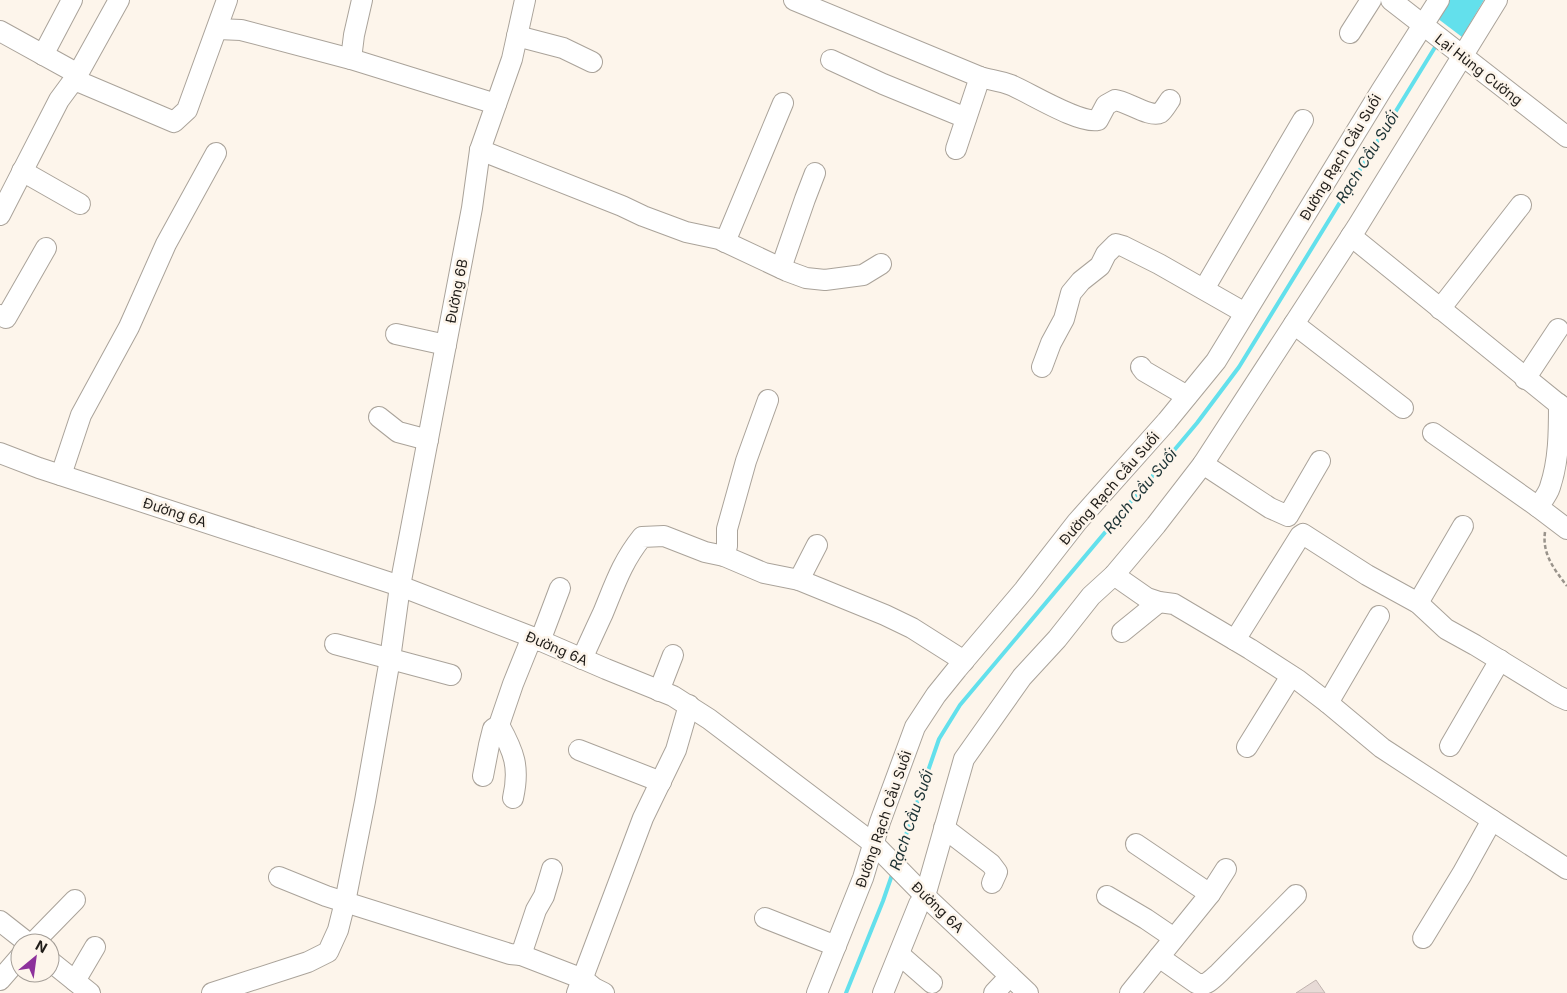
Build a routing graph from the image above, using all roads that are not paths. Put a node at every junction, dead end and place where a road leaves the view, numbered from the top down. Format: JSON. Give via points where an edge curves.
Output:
{"nodes":[{"id":1,"x":72,"y":0,"type":"edge"},
{"id":2,"x":119,"y":0,"type":"edge"},
{"id":3,"x":227,"y":0,"type":"edge"},
{"id":4,"x":362,"y":0,"type":"edge"},
{"id":5,"x":525,"y":0,"type":"edge"},
{"id":6,"x":794,"y":0,"type":"edge"},
{"id":7,"x":1371,"y":0,"type":"edge"},
{"id":8,"x":1391,"y":0,"type":"edge"},
{"id":9,"x":1439,"y":0,"type":"edge"},
{"id":10,"x":1497,"y":0,"type":"edge"},
{"id":11,"x":1425,"y":27,"type":"junction"},
{"id":12,"x":218,"y":28,"type":"junction"},
{"id":13,"x":0,"y":31,"type":"edge"},
{"id":14,"x":1350,"y":33,"type":"dead end"},
{"id":15,"x":517,"y":36,"type":"junction"},
{"id":16,"x":1460,"y":54,"type":"junction"},
{"id":17,"x":43,"y":55,"type":"junction"},
{"id":18,"x":351,"y":59,"type":"junction"},
{"id":19,"x":831,"y":60,"type":"dead end"},
{"id":20,"x":592,"y":62,"type":"dead end"},
{"id":21,"x":980,"y":77,"type":"junction"},
{"id":22,"x":76,"y":78,"type":"junction"},
{"id":23,"x":1170,"y":100,"type":"dead end"},
{"id":24,"x":783,"y":103,"type":"dead end"},
{"id":25,"x":496,"y":104,"type":"junction"},
{"id":26,"x":966,"y":118,"type":"junction"},
{"id":27,"x":1303,"y":120,"type":"dead end"},
{"id":28,"x":1567,"y":137,"type":"edge"},
{"id":29,"x":956,"y":149,"type":"dead end"},
{"id":30,"x":480,"y":150,"type":"junction"},
{"id":31,"x":216,"y":153,"type":"dead end"},
{"id":32,"x":22,"y":171,"type":"junction"},
{"id":33,"x":815,"y":173,"type":"dead end"},
{"id":34,"x":80,"y":204,"type":"dead end"},
{"id":35,"x":1521,"y":205,"type":"dead end"},
{"id":36,"x":0,"y":215,"type":"edge"},
{"id":37,"x":1351,"y":236,"type":"junction"},
{"id":38,"x":725,"y":242,"type":"junction"},
{"id":39,"x":46,"y":248,"type":"dead end"},
{"id":40,"x":880,"y":264,"type":"dead end"},
{"id":41,"x":781,"y":268,"type":"junction"},
{"id":42,"x":1204,"y":289,"type":"junction"},
{"id":43,"x":1440,"y":309,"type":"junction"},
{"id":44,"x":1245,"y":313,"type":"junction"},
{"id":45,"x":0,"y":314,"type":"edge"},
{"id":46,"x":1294,"y":324,"type":"junction"},
{"id":47,"x":1558,"y":329,"type":"dead end"},
{"id":48,"x":396,"y":334,"type":"dead end"},
{"id":49,"x":446,"y":345,"type":"junction"},
{"id":50,"x":1141,"y":366,"type":"dead end"},
{"id":51,"x":1042,"y":367,"type":"dead end"},
{"id":52,"x":1525,"y":378,"type":"junction"},
{"id":53,"x":1187,"y":396,"type":"junction"},
{"id":54,"x":768,"y":400,"type":"dead end"},
{"id":55,"x":1404,"y":408,"type":"dead end"},
{"id":56,"x":1563,"y":408,"type":"edge"},
{"id":57,"x":379,"y":417,"type":"dead end"},
{"id":58,"x":1433,"y":433,"type":"dead end"},
{"id":59,"x":428,"y":440,"type":"junction"},
{"id":60,"x":0,"y":453,"type":"edge"},
{"id":61,"x":1320,"y":461,"type":"dead end"},
{"id":62,"x":1203,"y":464,"type":"junction"},
{"id":63,"x":61,"y":475,"type":"junction"},
{"id":64,"x":1543,"y":511,"type":"junction"},
{"id":65,"x":1462,"y":526,"type":"dead end"},
{"id":66,"x":1567,"y":529,"type":"edge"},
{"id":67,"x":817,"y":544,"type":"dead end"},
{"id":68,"x":724,"y":556,"type":"junction"},
{"id":69,"x":1114,"y":575,"type":"junction"},
{"id":70,"x":799,"y":580,"type":"junction"},
{"id":71,"x":400,"y":586,"type":"junction"},
{"id":72,"x":560,"y":588,"type":"dead end"},
{"id":73,"x":1159,"y":602,"type":"junction"},
{"id":74,"x":1418,"y":604,"type":"junction"},
{"id":75,"x":1380,"y":616,"type":"dead end"},
{"id":76,"x":1122,"y":632,"type":"dead end"},
{"id":77,"x":536,"y":639,"type":"junction"},
{"id":78,"x":1235,"y":640,"type":"junction"},
{"id":79,"x":335,"y":644,"type":"dead end"},
{"id":80,"x":674,"y":655,"type":"dead end"},
{"id":81,"x":582,"y":659,"type":"junction"},
{"id":82,"x":390,"y":660,"type":"junction"},
{"id":83,"x":1500,"y":660,"type":"junction"},
{"id":84,"x":964,"y":661,"type":"junction"},
{"id":85,"x":451,"y":675,"type":"dead end"},
{"id":86,"x":1291,"y":676,"type":"junction"},
{"id":87,"x":660,"y":691,"type":"junction"},
{"id":88,"x":1567,"y":700,"type":"edge"},
{"id":89,"x":1328,"y":703,"type":"junction"},
{"id":90,"x":689,"y":705,"type":"junction"},
{"id":91,"x":499,"y":725,"type":"junction"},
{"id":92,"x":1450,"y":746,"type":"dead end"},
{"id":93,"x":1247,"y":747,"type":"dead end"},
{"id":94,"x":579,"y":750,"type":"dead end"},
{"id":95,"x":484,"y":776,"type":"dead end"},
{"id":96,"x":661,"y":782,"type":"junction"},
{"id":97,"x":513,"y":798,"type":"dead end"},
{"id":98,"x":1492,"y":820,"type":"junction"},
{"id":99,"x":944,"y":828,"type":"junction"},
{"id":100,"x":1136,"y":844,"type":"dead end"},
{"id":101,"x":876,"y":847,"type":"junction"},
{"id":102,"x":552,"y":869,"type":"dead end"},
{"id":103,"x":1226,"y":869,"type":"dead end"},
{"id":104,"x":1567,"y":869,"type":"edge"},
{"id":105,"x":280,"y":877,"type":"dead end"},
{"id":106,"x":992,"y":883,"type":"dead end"},
{"id":107,"x":922,"y":893,"type":"junction"},
{"id":108,"x":1210,"y":894,"type":"junction"},
{"id":109,"x":1296,"y":895,"type":"dead end"},
{"id":110,"x":1107,"y":896,"type":"dead end"},
{"id":111,"x":75,"y":900,"type":"dead end"},
{"id":112,"x":345,"y":902,"type":"junction"},
{"id":113,"x":765,"y":918,"type":"dead end"},
{"id":114,"x":0,"y":921,"type":"edge"},
{"id":115,"x":15,"y":933,"type":"edge"},
{"id":116,"x":43,"y":933,"type":"edge"},
{"id":117,"x":1174,"y":938,"type":"junction"},
{"id":118,"x":1423,"y":938,"type":"dead end"},
{"id":119,"x":836,"y":946,"type":"junction"},
{"id":120,"x":95,"y":947,"type":"dead end"},
{"id":121,"x":521,"y":955,"type":"junction"},
{"id":122,"x":900,"y":955,"type":"junction"},
{"id":123,"x":1160,"y":957,"type":"junction"},
{"id":124,"x":10,"y":968,"type":"edge"},
{"id":125,"x":60,"y":969,"type":"edge"},
{"id":126,"x":1010,"y":976,"type":"junction"},
{"id":127,"x":0,"y":980,"type":"edge"},
{"id":128,"x":932,"y":983,"type":"dead end"},
{"id":129,"x":580,"y":986,"type":"edge"},
{"id":130,"x":82,"y":987,"type":"edge"},
{"id":131,"x":212,"y":993,"type":"edge"},
{"id":132,"x":604,"y":993,"type":"edge"},
{"id":133,"x":817,"y":993,"type":"edge"},
{"id":134,"x":883,"y":993,"type":"edge"},
{"id":135,"x":994,"y":993,"type":"edge"},
{"id":136,"x":1028,"y":993,"type":"edge"},
{"id":137,"x":1130,"y":993,"type":"edge"}],
"edges":[{"from":1,"to":17,"type":"street"},
{"from":2,"to":22,"type":"street"},
{"from":3,"to":12,"type":"street"},
{"from":4,"to":18,"type":"street"},
{"from":5,"to":15,"type":"street","name":"Đường 6B"},
{"from":6,"to":21,"type":"street"},
{"from":7,"to":14,"type":"street"},
{"from":8,"to":11,"type":"street","name":"Lại Hùng Cường"},
{"from":9,"to":11,"type":"street","name":"Đường Rạch Cầu Suối"},
{"from":10,"to":16,"type":"street"},
{"from":11,"to":16,"type":"street","name":"Lại Hùng Cường"},
{"from":11,"to":44,"type":"street","name":"Đường Rạch Cầu Suối","via":[[1381,90]]},
{"from":12,"to":18,"type":"street","via":[[241,30]]},
{"from":12,"to":22,"type":"street","via":[[187,110],[174,122]]},
{"from":13,"to":17,"type":"street"},
{"from":15,"to":20,"type":"street","via":[[563,48]]},
{"from":15,"to":25,"type":"street","name":"Đường 6B"},
{"from":16,"to":28,"type":"street","name":"Lại Hùng Cường"},
{"from":16,"to":37,"type":"street"},
{"from":17,"to":22,"type":"street"},
{"from":18,"to":25,"type":"street"},
{"from":19,"to":26,"type":"street"},
{"from":21,"to":23,"type":"street","via":[[1010,85],[1092,121],[1098,120],[1106,105],[1114,100],[1156,114],[1161,113]]},
{"from":21,"to":26,"type":"street"},
{"from":22,"to":32,"type":"street","via":[[59,100]]},
{"from":24,"to":38,"type":"street"},
{"from":25,"to":30,"type":"street","name":"Đường 6B"},
{"from":26,"to":29,"type":"street"},
{"from":27,"to":42,"type":"street"},
{"from":30,"to":38,"type":"street","via":[[643,216]]},
{"from":30,"to":49,"type":"street","name":"Đường 6B"},
{"from":31,"to":63,"type":"street","via":[[166,244],[129,327],[81,415]]},
{"from":32,"to":34,"type":"street"},
{"from":32,"to":36,"type":"street"},
{"from":33,"to":41,"type":"street"},
{"from":35,"to":43,"type":"street"},
{"from":37,"to":43,"type":"street"},
{"from":37,"to":46,"type":"street"},
{"from":38,"to":41,"type":"street"},
{"from":39,"to":45,"type":"street","via":[[6,318]]},
{"from":40,"to":41,"type":"street","via":[[863,275],[824,280],[806,278]]},
{"from":42,"to":44,"type":"street"},
{"from":42,"to":51,"type":"street","via":[[1116,244],[1100,266],[1072,293],[1064,320],[1050,343]]},
{"from":43,"to":52,"type":"street"},
{"from":44,"to":53,"type":"street","name":"Đường Rạch Cầu Suối","via":[[1216,361]]},
{"from":46,"to":55,"type":"street"},
{"from":46,"to":62,"type":"street"},
{"from":47,"to":52,"type":"street"},
{"from":48,"to":49,"type":"street"},
{"from":49,"to":59,"type":"street","name":"Đường 6B"},
{"from":50,"to":53,"type":"street","via":[[1144,371]]},
{"from":52,"to":56,"type":"street"},
{"from":53,"to":84,"type":"street","name":"Đường Rạch Cầu Suối","via":[[1077,522]]},
{"from":54,"to":68,"type":"street","via":[[746,460]]},
{"from":56,"to":64,"type":"street","via":[[1554,469]]},
{"from":57,"to":59,"type":"street","via":[[398,432]]},
{"from":58,"to":64,"type":"street"},
{"from":59,"to":71,"type":"street","name":"Đường 6B"},
{"from":60,"to":63,"type":"street","name":"Đường 6A"},
{"from":61,"to":62,"type":"street","via":[[1288,516],[1270,508]]},
{"from":62,"to":69,"type":"street"},
{"from":63,"to":71,"type":"street","name":"Đường 6A"},
{"from":64,"to":66,"type":"street"},
{"from":65,"to":74,"type":"street"},
{"from":67,"to":70,"type":"street"},
{"from":68,"to":70,"type":"street","via":[[764,573]]},
{"from":68,"to":81,"type":"street","via":[[664,536],[642,537],[617,576]]},
{"from":69,"to":73,"type":"street","via":[[1147,598]]},
{"from":69,"to":99,"type":"street","via":[[1091,596],[1022,677],[964,759]]},
{"from":70,"to":84,"type":"street","via":[[912,628]]},
{"from":71,"to":77,"type":"street","name":"Đường 6A"},
{"from":71,"to":82,"type":"street","name":"Đường 6B"},
{"from":72,"to":77,"type":"street"},
{"from":73,"to":76,"type":"street"},
{"from":73,"to":78,"type":"street","via":[[1174,604]]},
{"from":74,"to":78,"type":"street","via":[[1302,534]]},
{"from":74,"to":83,"type":"street","via":[[1446,629]]},
{"from":75,"to":89,"type":"street"},
{"from":77,"to":81,"type":"street","name":"Đường 6A"},
{"from":77,"to":91,"type":"street","via":[[513,684]]},
{"from":78,"to":86,"type":"street"},
{"from":79,"to":82,"type":"street"},
{"from":80,"to":87,"type":"street"},
{"from":81,"to":87,"type":"street","name":"Đường 6A"},
{"from":82,"to":85,"type":"street"},
{"from":82,"to":112,"type":"street","name":"Đường 6B"},
{"from":83,"to":88,"type":"street"},
{"from":83,"to":92,"type":"street"},
{"from":84,"to":101,"type":"street","name":"Đường Rạch Cầu Suối","via":[[915,727],[880,822]]},
{"from":86,"to":89,"type":"street"},
{"from":86,"to":93,"type":"street"},
{"from":87,"to":90,"type":"street","name":"Đường 6A"},
{"from":89,"to":98,"type":"street","via":[[1382,748]]},
{"from":90,"to":96,"type":"street","via":[[676,750]]},
{"from":90,"to":101,"type":"street","name":"Đường 6A"},
{"from":91,"to":95,"type":"street","via":[[493,729],[488,745]]},
{"from":91,"to":97,"type":"street","via":[[514,754],[517,780]]},
{"from":94,"to":96,"type":"street"},
{"from":96,"to":129,"type":"street","via":[[643,818]]},
{"from":98,"to":104,"type":"street"},
{"from":98,"to":118,"type":"street"},
{"from":99,"to":106,"type":"street","via":[[991,864],[997,872]]},
{"from":99,"to":107,"type":"street"},
{"from":100,"to":108,"type":"street"},
{"from":101,"to":107,"type":"street","name":"Đường 6A"},
{"from":101,"to":119,"type":"street","name":"Đường Rạch Cầu Suối"},
{"from":102,"to":121,"type":"street"},
{"from":103,"to":108,"type":"street"},
{"from":105,"to":112,"type":"street"},
{"from":107,"to":122,"type":"street"},
{"from":107,"to":126,"type":"street","name":"Đường 6A"},
{"from":108,"to":117,"type":"street"},
{"from":109,"to":123,"type":"street","via":[[1205,984],[1196,982]]},
{"from":110,"to":117,"type":"street"},
{"from":111,"to":116,"type":"street"},
{"from":112,"to":121,"type":"street","via":[[419,927]]},
{"from":112,"to":131,"type":"street","name":"Đường 6B","via":[[328,952],[308,962]]},
{"from":113,"to":119,"type":"street"},
{"from":114,"to":115,"type":"street"},
{"from":117,"to":123,"type":"street"},
{"from":119,"to":133,"type":"street","name":"Đường Rạch Cầu Suối"},
{"from":120,"to":130,"type":"street"},
{"from":121,"to":129,"type":"street"},
{"from":122,"to":128,"type":"street"},
{"from":122,"to":134,"type":"street"},
{"from":123,"to":137,"type":"street"},
{"from":124,"to":127,"type":"street"},
{"from":125,"to":130,"type":"street"},
{"from":126,"to":135,"type":"street"},
{"from":126,"to":136,"type":"street","name":"Đường 6A"},
{"from":129,"to":132,"type":"street"}]}
